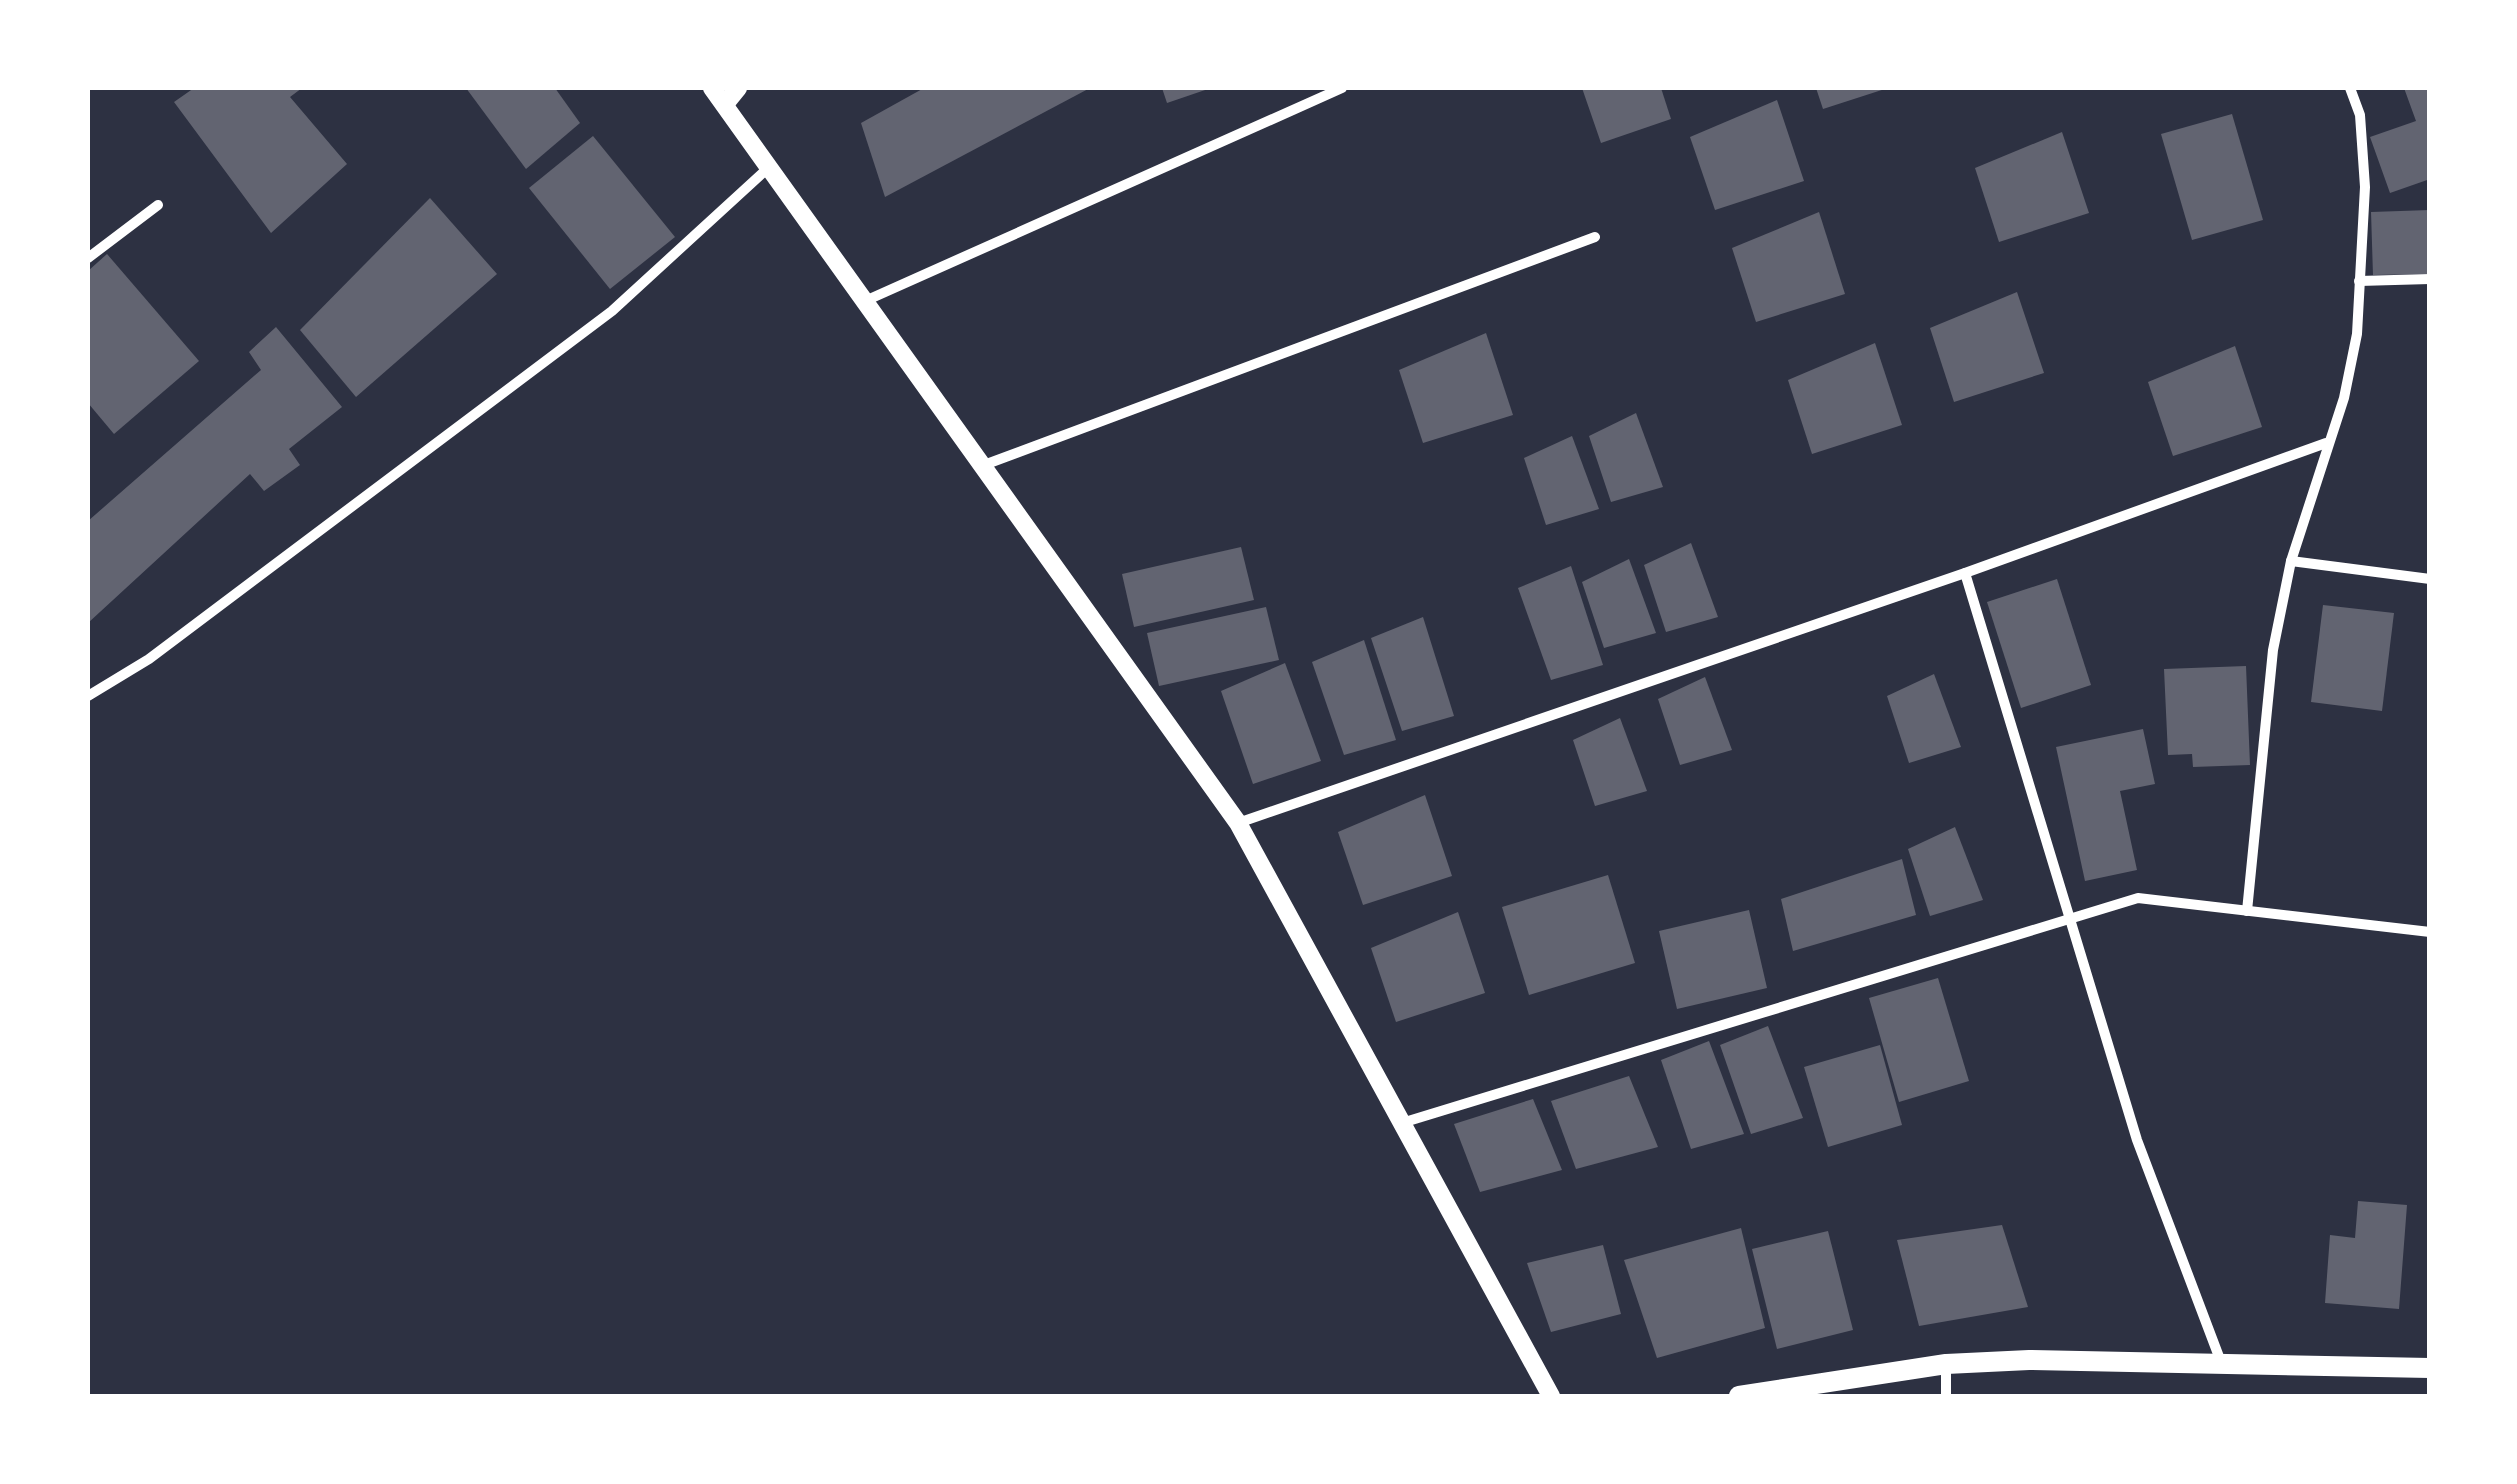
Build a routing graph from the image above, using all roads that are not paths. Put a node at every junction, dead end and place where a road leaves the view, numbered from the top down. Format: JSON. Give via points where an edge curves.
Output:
{"nodes":[{"id":1,"x":712,"y":88,"type":"edge"},
{"id":2,"x":738,"y":88,"type":"edge"},
{"id":3,"x":1342,"y":88,"type":"edge"},
{"id":4,"x":2350,"y":88,"type":"edge"},
{"id":5,"x":726,"y":104,"type":"junction"},
{"id":6,"x":768,"y":168,"type":"junction"},
{"id":7,"x":158,"y":205,"type":"dead end"},
{"id":8,"x":1595,"y":237,"type":"dead end"},
{"id":9,"x":88,"y":258,"type":"edge"},
{"id":10,"x":2430,"y":279,"type":"edge"},
{"id":11,"x":2359,"y":281,"type":"junction"},
{"id":12,"x":865,"y":301,"type":"junction"},
{"id":13,"x":2326,"y":443,"type":"junction"},
{"id":14,"x":984,"y":465,"type":"junction"},
{"id":15,"x":2291,"y":561,"type":"junction"},
{"id":16,"x":1965,"y":573,"type":"junction"},
{"id":17,"x":2430,"y":580,"type":"edge"},
{"id":18,"x":88,"y":696,"type":"edge"},
{"id":19,"x":1238,"y":823,"type":"junction"},
{"id":20,"x":2247,"y":910,"type":"junction"},
{"id":21,"x":2066,"y":918,"type":"junction"},
{"id":22,"x":2430,"y":932,"type":"edge"},
{"id":23,"x":1404,"y":1122,"type":"junction"},
{"id":24,"x":2221,"y":1362,"type":"junction"},
{"id":25,"x":1946,"y":1364,"type":"junction"},
{"id":26,"x":2430,"y":1368,"type":"edge"},
{"id":27,"x":1551,"y":1396,"type":"edge"},
{"id":28,"x":1740,"y":1396,"type":"edge"},
{"id":29,"x":1946,"y":1396,"type":"edge"}],
"edges":[{"from":1,"to":5,"type":"street"},
{"from":2,"to":5,"type":"street"},
{"from":3,"to":12,"type":"street"},
{"from":4,"to":11,"type":"street","via":[[2360,115],[2366,187]]},
{"from":5,"to":6,"type":"street"},
{"from":6,"to":12,"type":"street"},
{"from":6,"to":18,"type":"street","via":[[612,311],[149,659]]},
{"from":7,"to":9,"type":"street"},
{"from":8,"to":14,"type":"street"},
{"from":10,"to":11,"type":"street"},
{"from":11,"to":13,"type":"street","via":[[2344,398]]},
{"from":12,"to":14,"type":"street"},
{"from":13,"to":15,"type":"street"},
{"from":13,"to":16,"type":"street"},
{"from":14,"to":19,"type":"street"},
{"from":15,"to":17,"type":"street"},
{"from":15,"to":20,"type":"street","via":[[2273,650]]},
{"from":16,"to":19,"type":"street"},
{"from":16,"to":21,"type":"street"},
{"from":19,"to":23,"type":"street"},
{"from":20,"to":21,"type":"street","via":[[2138,898]]},
{"from":20,"to":22,"type":"street"},
{"from":21,"to":23,"type":"street"},
{"from":21,"to":24,"type":"street","via":[[2137,1140]]},
{"from":23,"to":27,"type":"street"},
{"from":24,"to":25,"type":"main road"},
{"from":24,"to":26,"type":"main road"},
{"from":25,"to":28,"type":"main road"},
{"from":25,"to":29,"type":"street"}]}
